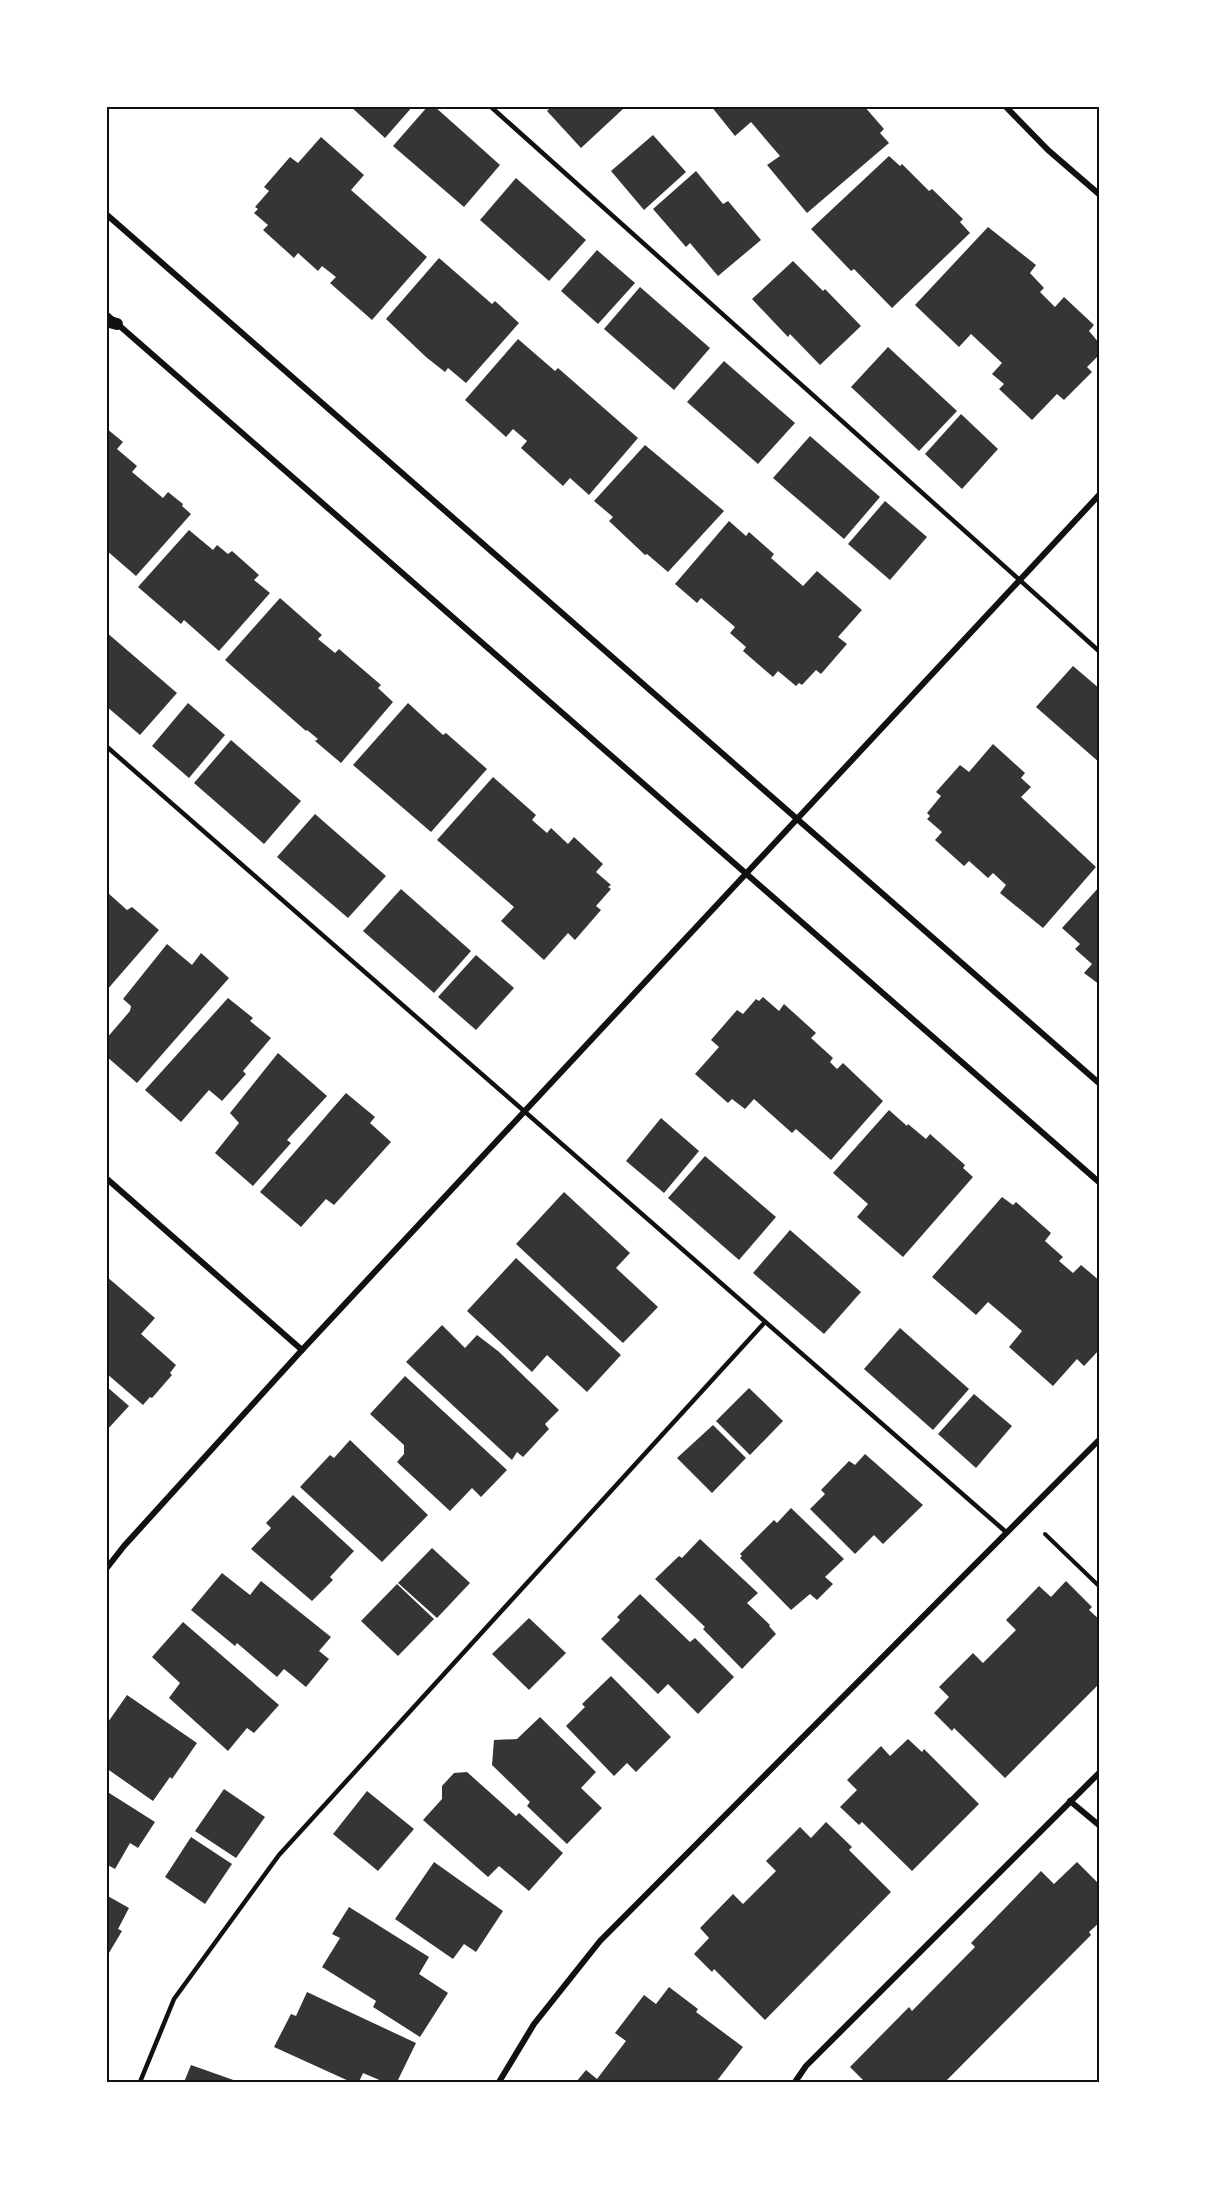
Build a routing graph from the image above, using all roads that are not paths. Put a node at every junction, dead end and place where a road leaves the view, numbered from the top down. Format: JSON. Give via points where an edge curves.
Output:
{"nodes":[{"id":1,"x":490,"y":106,"type":"edge"},
{"id":2,"x":1005,"y":106,"type":"edge"},
{"id":3,"x":1100,"y":195,"type":"edge"},
{"id":4,"x":106,"y":214,"type":"edge"},
{"id":5,"x":106,"y":314,"type":"edge"},
{"id":6,"x":112,"y":322,"type":"edge"},
{"id":7,"x":1100,"y":494,"type":"edge"},
{"id":8,"x":1019,"y":582,"type":"junction"},
{"id":9,"x":1100,"y":652,"type":"edge"},
{"id":10,"x":106,"y":746,"type":"edge"},
{"id":11,"x":797,"y":819,"type":"junction"},
{"id":12,"x":747,"y":873,"type":"junction"},
{"id":13,"x":1100,"y":1084,"type":"edge"},
{"id":14,"x":525,"y":1112,"type":"junction"},
{"id":15,"x":106,"y":1178,"type":"edge"},
{"id":16,"x":1100,"y":1183,"type":"edge"},
{"id":17,"x":765,"y":1322,"type":"junction"},
{"id":18,"x":302,"y":1350,"type":"junction"},
{"id":19,"x":1100,"y":1439,"type":"edge"},
{"id":20,"x":1005,"y":1532,"type":"junction"},
{"id":21,"x":106,"y":1569,"type":"edge"},
{"id":22,"x":1100,"y":1772,"type":"edge"},
{"id":23,"x":1070,"y":1801,"type":"junction"},
{"id":24,"x":1100,"y":1826,"type":"edge"},
{"id":25,"x":140,"y":2082,"type":"edge"},
{"id":26,"x":499,"y":2082,"type":"edge"},
{"id":27,"x":795,"y":2082,"type":"edge"}],
"edges":[{"from":1,"to":8,"type":"lane"},
{"from":2,"to":3,"type":"street"},
{"from":4,"to":11,"type":"street"},
{"from":5,"to":6,"type":"street"},
{"from":6,"to":12,"type":"street"},
{"from":7,"to":8,"type":"street"},
{"from":8,"to":9,"type":"lane"},
{"from":8,"to":11,"type":"street"},
{"from":10,"to":14,"type":"lane"},
{"from":11,"to":12,"type":"street"},
{"from":11,"to":13,"type":"street"},
{"from":12,"to":14,"type":"street"},
{"from":12,"to":16,"type":"street"},
{"from":14,"to":17,"type":"lane"},
{"from":14,"to":18,"type":"street"},
{"from":15,"to":18,"type":"street"},
{"from":17,"to":20,"type":"lane"},
{"from":17,"to":25,"type":"lane","via":[[279,1855],[174,1999]]},
{"from":18,"to":21,"type":"street"},
{"from":19,"to":20,"type":"street"},
{"from":20,"to":26,"type":"street","via":[[600,1941],[534,2024]]},
{"from":22,"to":23,"type":"street"},
{"from":23,"to":24,"type":"street"},
{"from":23,"to":27,"type":"street"}]}
